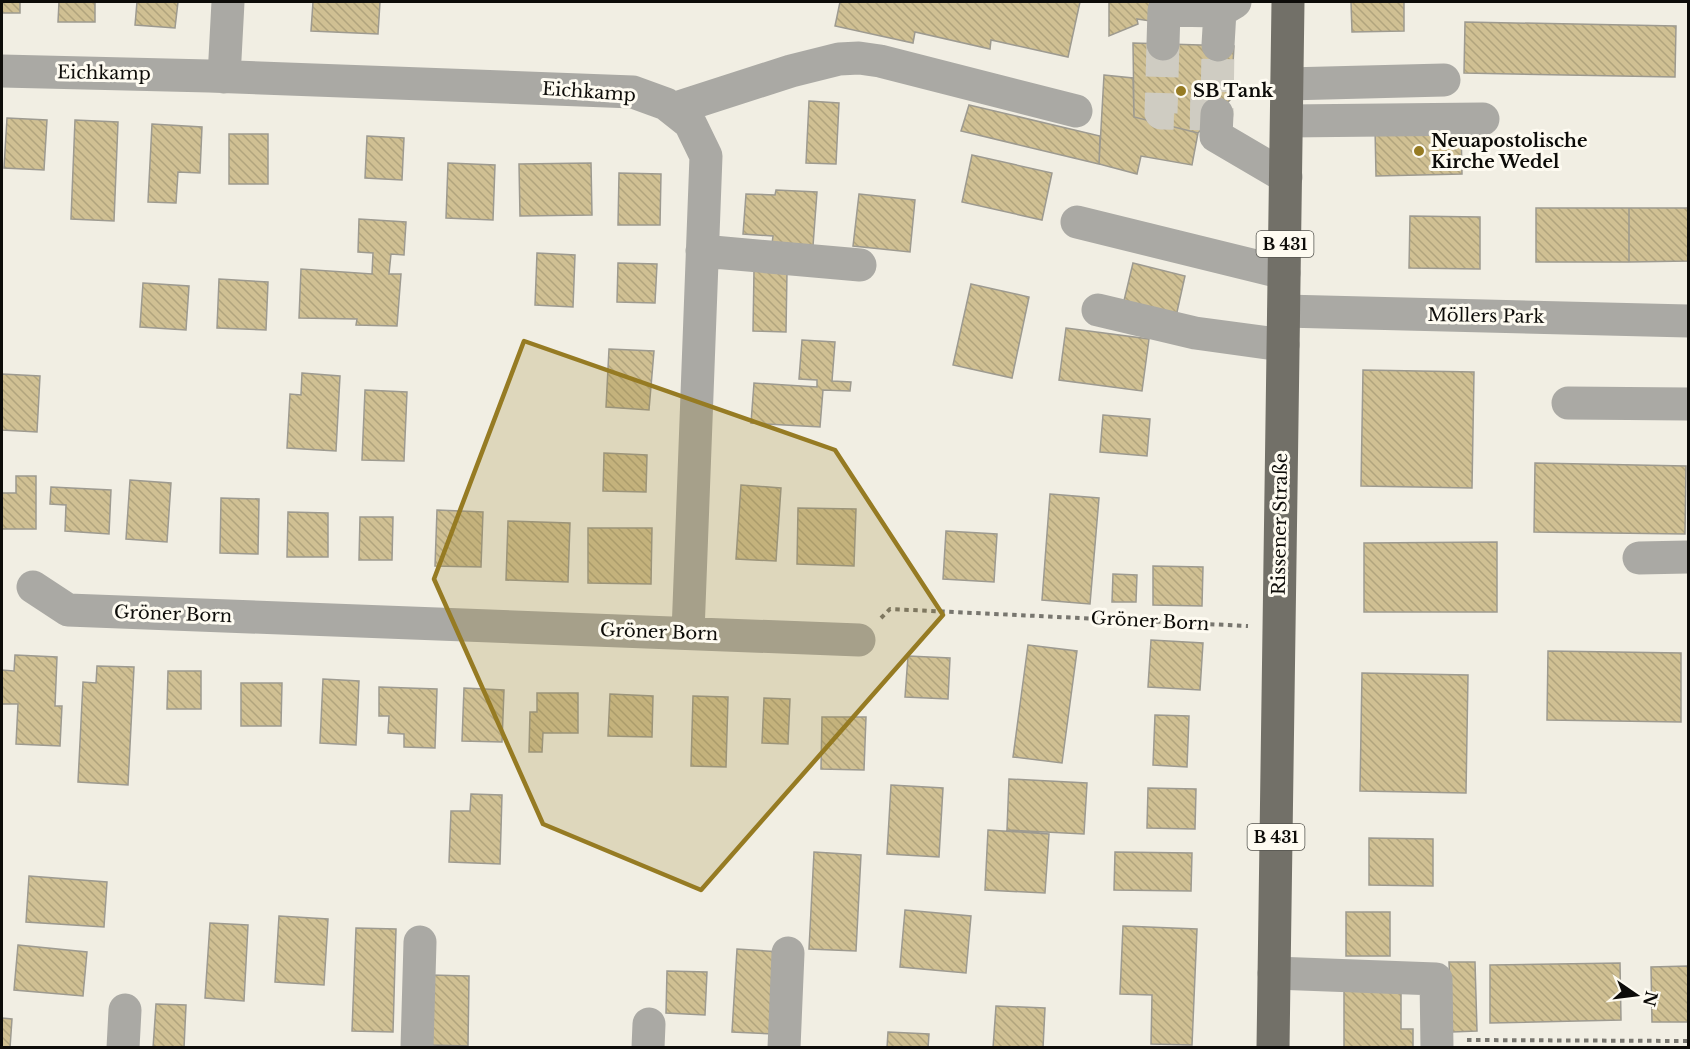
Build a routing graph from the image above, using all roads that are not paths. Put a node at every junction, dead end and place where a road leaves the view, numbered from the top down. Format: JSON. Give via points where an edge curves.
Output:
{"nodes":[{"id":1,"x":228,"y":2,"type":"edge"},
{"id":2,"x":1288,"y":2,"type":"edge"},
{"id":3,"x":1210,"y":9,"type":"edge"},
{"id":4,"x":2,"y":70,"type":"edge"},
{"id":5,"x":224,"y":76,"type":"junction"},
{"id":6,"x":1444,"y":80,"type":"dead end"},
{"id":7,"x":1287,"y":84,"type":"junction"},
{"id":8,"x":673,"y":109,"type":"junction"},
{"id":9,"x":1076,"y":111,"type":"dead end"},
{"id":10,"x":1217,"y":114,"type":"dead end"},
{"id":11,"x":1483,"y":119,"type":"dead end"},
{"id":12,"x":1287,"y":121,"type":"junction"},
{"id":13,"x":1286,"y":177,"type":"junction"},
{"id":14,"x":1077,"y":222,"type":"dead end"},
{"id":15,"x":702,"y":251,"type":"junction"},
{"id":16,"x":860,"y":265,"type":"dead end"},
{"id":17,"x":1284,"y":273,"type":"junction"},
{"id":18,"x":1098,"y":310,"type":"dead end"},
{"id":19,"x":1284,"y":311,"type":"junction"},
{"id":20,"x":1689,"y":321,"type":"edge"},
{"id":21,"x":1283,"y":345,"type":"junction"},
{"id":22,"x":1568,"y":403,"type":"dead end"},
{"id":23,"x":1689,"y":404,"type":"edge"},
{"id":24,"x":1689,"y":557,"type":"edge"},
{"id":25,"x":1639,"y":558,"type":"dead end"},
{"id":26,"x":33,"y":587,"type":"dead end"},
{"id":27,"x":688,"y":633,"type":"junction"},
{"id":28,"x":859,"y":640,"type":"road end"},
{"id":29,"x":420,"y":942,"type":"dead end"},
{"id":30,"x":788,"y":953,"type":"dead end"},
{"id":31,"x":1274,"y":973,"type":"junction"},
{"id":32,"x":125,"y":1010,"type":"dead end"},
{"id":33,"x":1437,"y":1044,"type":"edge"},
{"id":34,"x":123,"y":1047,"type":"edge"},
{"id":35,"x":417,"y":1047,"type":"edge"},
{"id":36,"x":784,"y":1047,"type":"edge"},
{"id":37,"x":1273,"y":1047,"type":"edge"}],
"edges":[{"from":1,"to":5,"type":"street"},
{"from":2,"to":7,"type":"main road","name":"Rissener Straße","number":"B 431"},
{"from":3,"to":3,"type":"street","via":[[1191,45],[1164,10]]},
{"from":4,"to":5,"type":"street","name":"Eichkamp"},
{"from":5,"to":8,"type":"street","name":"Eichkamp","via":[[633,92]]},
{"from":6,"to":7,"type":"street"},
{"from":7,"to":12,"type":"main road","name":"Rissener Straße","number":"B 431"},
{"from":8,"to":9,"type":"street","via":[[791,71],[859,58]]},
{"from":8,"to":15,"type":"street","name":"Eichkamp","via":[[690,123],[706,156]]},
{"from":10,"to":13,"type":"street","via":[[1216,136]]},
{"from":11,"to":12,"type":"street"},
{"from":12,"to":13,"type":"main road","name":"Rissener Straße","number":"B 431"},
{"from":13,"to":17,"type":"main road","name":"Rissener Straße","number":"B 431"},
{"from":14,"to":17,"type":"street"},
{"from":15,"to":16,"type":"street"},
{"from":15,"to":27,"type":"street","name":"Eichkamp"},
{"from":17,"to":19,"type":"main road","name":"Rissener Straße","number":"B 431"},
{"from":18,"to":21,"type":"street","via":[[1195,333]]},
{"from":19,"to":20,"type":"street","name":"Möllers Park"},
{"from":19,"to":21,"type":"main road","name":"Rissener Straße","number":"B 431"},
{"from":21,"to":31,"type":"main road","name":"Rissener Straße","number":"B 431"},
{"from":22,"to":23,"type":"street"},
{"from":24,"to":25,"type":"street"},
{"from":26,"to":27,"type":"street","name":"Gröner Born","via":[[68,610]]},
{"from":27,"to":28,"type":"street","name":"Gröner Born"},
{"from":29,"to":35,"type":"street"},
{"from":30,"to":36,"type":"street"},
{"from":31,"to":33,"type":"street","via":[[1436,979]]},
{"from":31,"to":37,"type":"main road","name":"Rissener Straße","number":"B 431"},
{"from":32,"to":34,"type":"street"}]}
